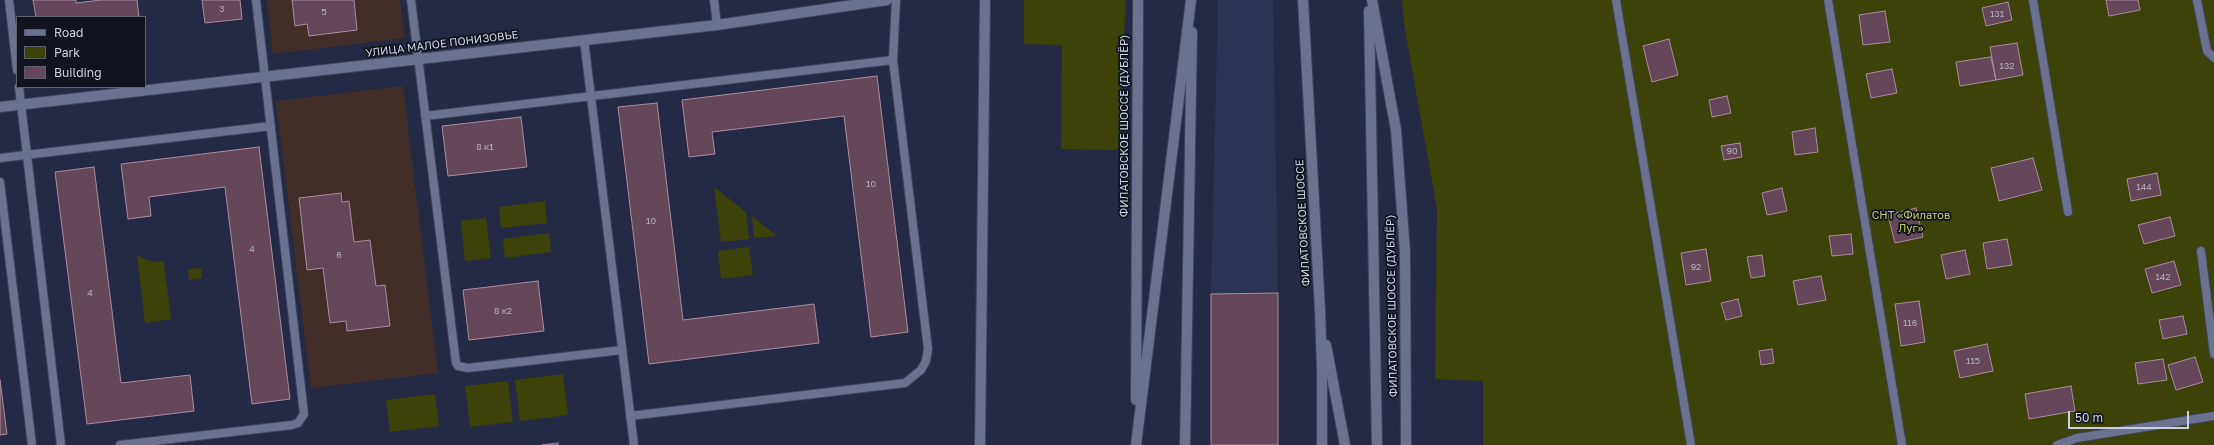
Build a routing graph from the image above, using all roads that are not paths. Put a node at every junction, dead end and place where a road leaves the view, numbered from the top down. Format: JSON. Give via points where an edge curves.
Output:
{"nodes":[{"id":1,"x":9,"y":0,"type":"edge"},
{"id":2,"x":256,"y":0,"type":"edge"},
{"id":3,"x":411,"y":0,"type":"edge"},
{"id":4,"x":714,"y":0,"type":"edge"},
{"id":5,"x":887,"y":0,"type":"edge"},
{"id":6,"x":896,"y":0,"type":"edge"},
{"id":7,"x":985,"y":0,"type":"edge"},
{"id":8,"x":1138,"y":0,"type":"edge"},
{"id":9,"x":1192,"y":0,"type":"edge"},
{"id":10,"x":1303,"y":0,"type":"edge"},
{"id":11,"x":1371,"y":0,"type":"edge"},
{"id":12,"x":1616,"y":0,"type":"edge"},
{"id":13,"x":1828,"y":0,"type":"edge"},
{"id":14,"x":2033,"y":0,"type":"edge"},
{"id":15,"x":2196,"y":0,"type":"edge"},
{"id":16,"x":717,"y":25,"type":"junction"},
{"id":17,"x":584,"y":40,"type":"junction"},
{"id":18,"x":2214,"y":58,"type":"edge"},
{"id":19,"x":418,"y":59,"type":"junction"},
{"id":20,"x":894,"y":60,"type":"junction"},
{"id":21,"x":16,"y":61,"type":"edge"},
{"id":22,"x":265,"y":77,"type":"junction"},
{"id":23,"x":19,"y":88,"type":"edge"},
{"id":24,"x":591,"y":96,"type":"junction"},
{"id":25,"x":21,"y":105,"type":"junction"},
{"id":26,"x":0,"y":108,"type":"edge"},
{"id":27,"x":425,"y":116,"type":"junction"},
{"id":28,"x":271,"y":126,"type":"junction"},
{"id":29,"x":27,"y":154,"type":"junction"},
{"id":30,"x":0,"y":158,"type":"edge"},
{"id":31,"x":0,"y":182,"type":"edge"},
{"id":32,"x":2068,"y":212,"type":"dead end"},
{"id":33,"x":2201,"y":251,"type":"dead end"},
{"id":34,"x":1320,"y":310,"type":"junction"},
{"id":35,"x":622,"y":350,"type":"junction"},
{"id":36,"x":2214,"y":354,"type":"edge"},
{"id":37,"x":630,"y":416,"type":"junction"},
{"id":38,"x":2214,"y":416,"type":"edge"},
{"id":39,"x":32,"y":445,"type":"edge"},
{"id":40,"x":61,"y":445,"type":"edge"},
{"id":41,"x":120,"y":445,"type":"edge"},
{"id":42,"x":634,"y":445,"type":"edge"},
{"id":43,"x":980,"y":445,"type":"edge"},
{"id":44,"x":1136,"y":445,"type":"edge"},
{"id":45,"x":1185,"y":445,"type":"edge"},
{"id":46,"x":1322,"y":445,"type":"edge"},
{"id":47,"x":1345,"y":445,"type":"edge"},
{"id":48,"x":1377,"y":445,"type":"edge"},
{"id":49,"x":1406,"y":445,"type":"edge"},
{"id":50,"x":1691,"y":445,"type":"edge"},
{"id":51,"x":1902,"y":445,"type":"edge"},
{"id":52,"x":2057,"y":445,"type":"edge"}],
"edges":[{"from":1,"to":21,"type":"lane"},
{"from":2,"to":22,"type":"lane"},
{"from":3,"to":19,"type":"lane"},
{"from":4,"to":16,"type":"lane"},
{"from":5,"to":16,"type":"street","name":"УЛИЦА МАЛОЕ ПОНИЗОВЬЕ"},
{"from":6,"to":20,"type":"lane"},
{"from":7,"to":43,"type":"street"},
{"from":8,"to":44,"type":"street","name":"ФИЛАТОВСКОЕ ШОССЕ (ДУБЛЁР)"},
{"from":9,"to":44,"type":"street"},
{"from":9,"to":45,"type":"street"},
{"from":10,"to":34,"type":"street","name":"ФИЛАТОВСКОЕ ШОССЕ"},
{"from":11,"to":48,"type":"street"},
{"from":11,"to":49,"type":"street","name":"ФИЛАТОВСКОЕ ШОССЕ (ДУБЛЁР)","via":[[1397,137],[1405,252]]},
{"from":12,"to":50,"type":"lane"},
{"from":13,"to":51,"type":"lane"},
{"from":14,"to":32,"type":"lane"},
{"from":15,"to":18,"type":"lane","via":[[2208,51]]},
{"from":16,"to":17,"type":"street","name":"УЛИЦА МАЛОЕ ПОНИЗОВЬЕ"},
{"from":17,"to":19,"type":"street","name":"УЛИЦА МАЛОЕ ПОНИЗОВЬЕ"},
{"from":17,"to":24,"type":"lane"},
{"from":19,"to":22,"type":"street","name":"УЛИЦА МАЛОЕ ПОНИЗОВЬЕ"},
{"from":19,"to":27,"type":"lane"},
{"from":20,"to":24,"type":"lane"},
{"from":20,"to":37,"type":"lane","via":[[928,349],[921,370],[905,383]]},
{"from":22,"to":25,"type":"street","name":"УЛИЦА МАЛОЕ ПОНИЗОВЬЕ"},
{"from":22,"to":28,"type":"lane"},
{"from":23,"to":25,"type":"lane"},
{"from":24,"to":27,"type":"lane"},
{"from":24,"to":35,"type":"lane"},
{"from":25,"to":26,"type":"street","name":"УЛИЦА МАЛОЕ ПОНИЗОВЬЕ"},
{"from":25,"to":29,"type":"lane"},
{"from":27,"to":35,"type":"lane","via":[[455,359],[458,366],[468,368]]},
{"from":28,"to":29,"type":"lane"},
{"from":28,"to":41,"type":"lane","via":[[304,414],[298,423],[292,425]]},
{"from":29,"to":30,"type":"lane"},
{"from":29,"to":40,"type":"lane"},
{"from":31,"to":39,"type":"lane"},
{"from":33,"to":36,"type":"lane"},
{"from":34,"to":46,"type":"street","name":"ФИЛАТОВСКОЕ ШОССЕ"},
{"from":34,"to":47,"type":"street"},
{"from":35,"to":37,"type":"lane"},
{"from":37,"to":42,"type":"lane"},
{"from":38,"to":52,"type":"lane","via":[[2078,438]]}]}
